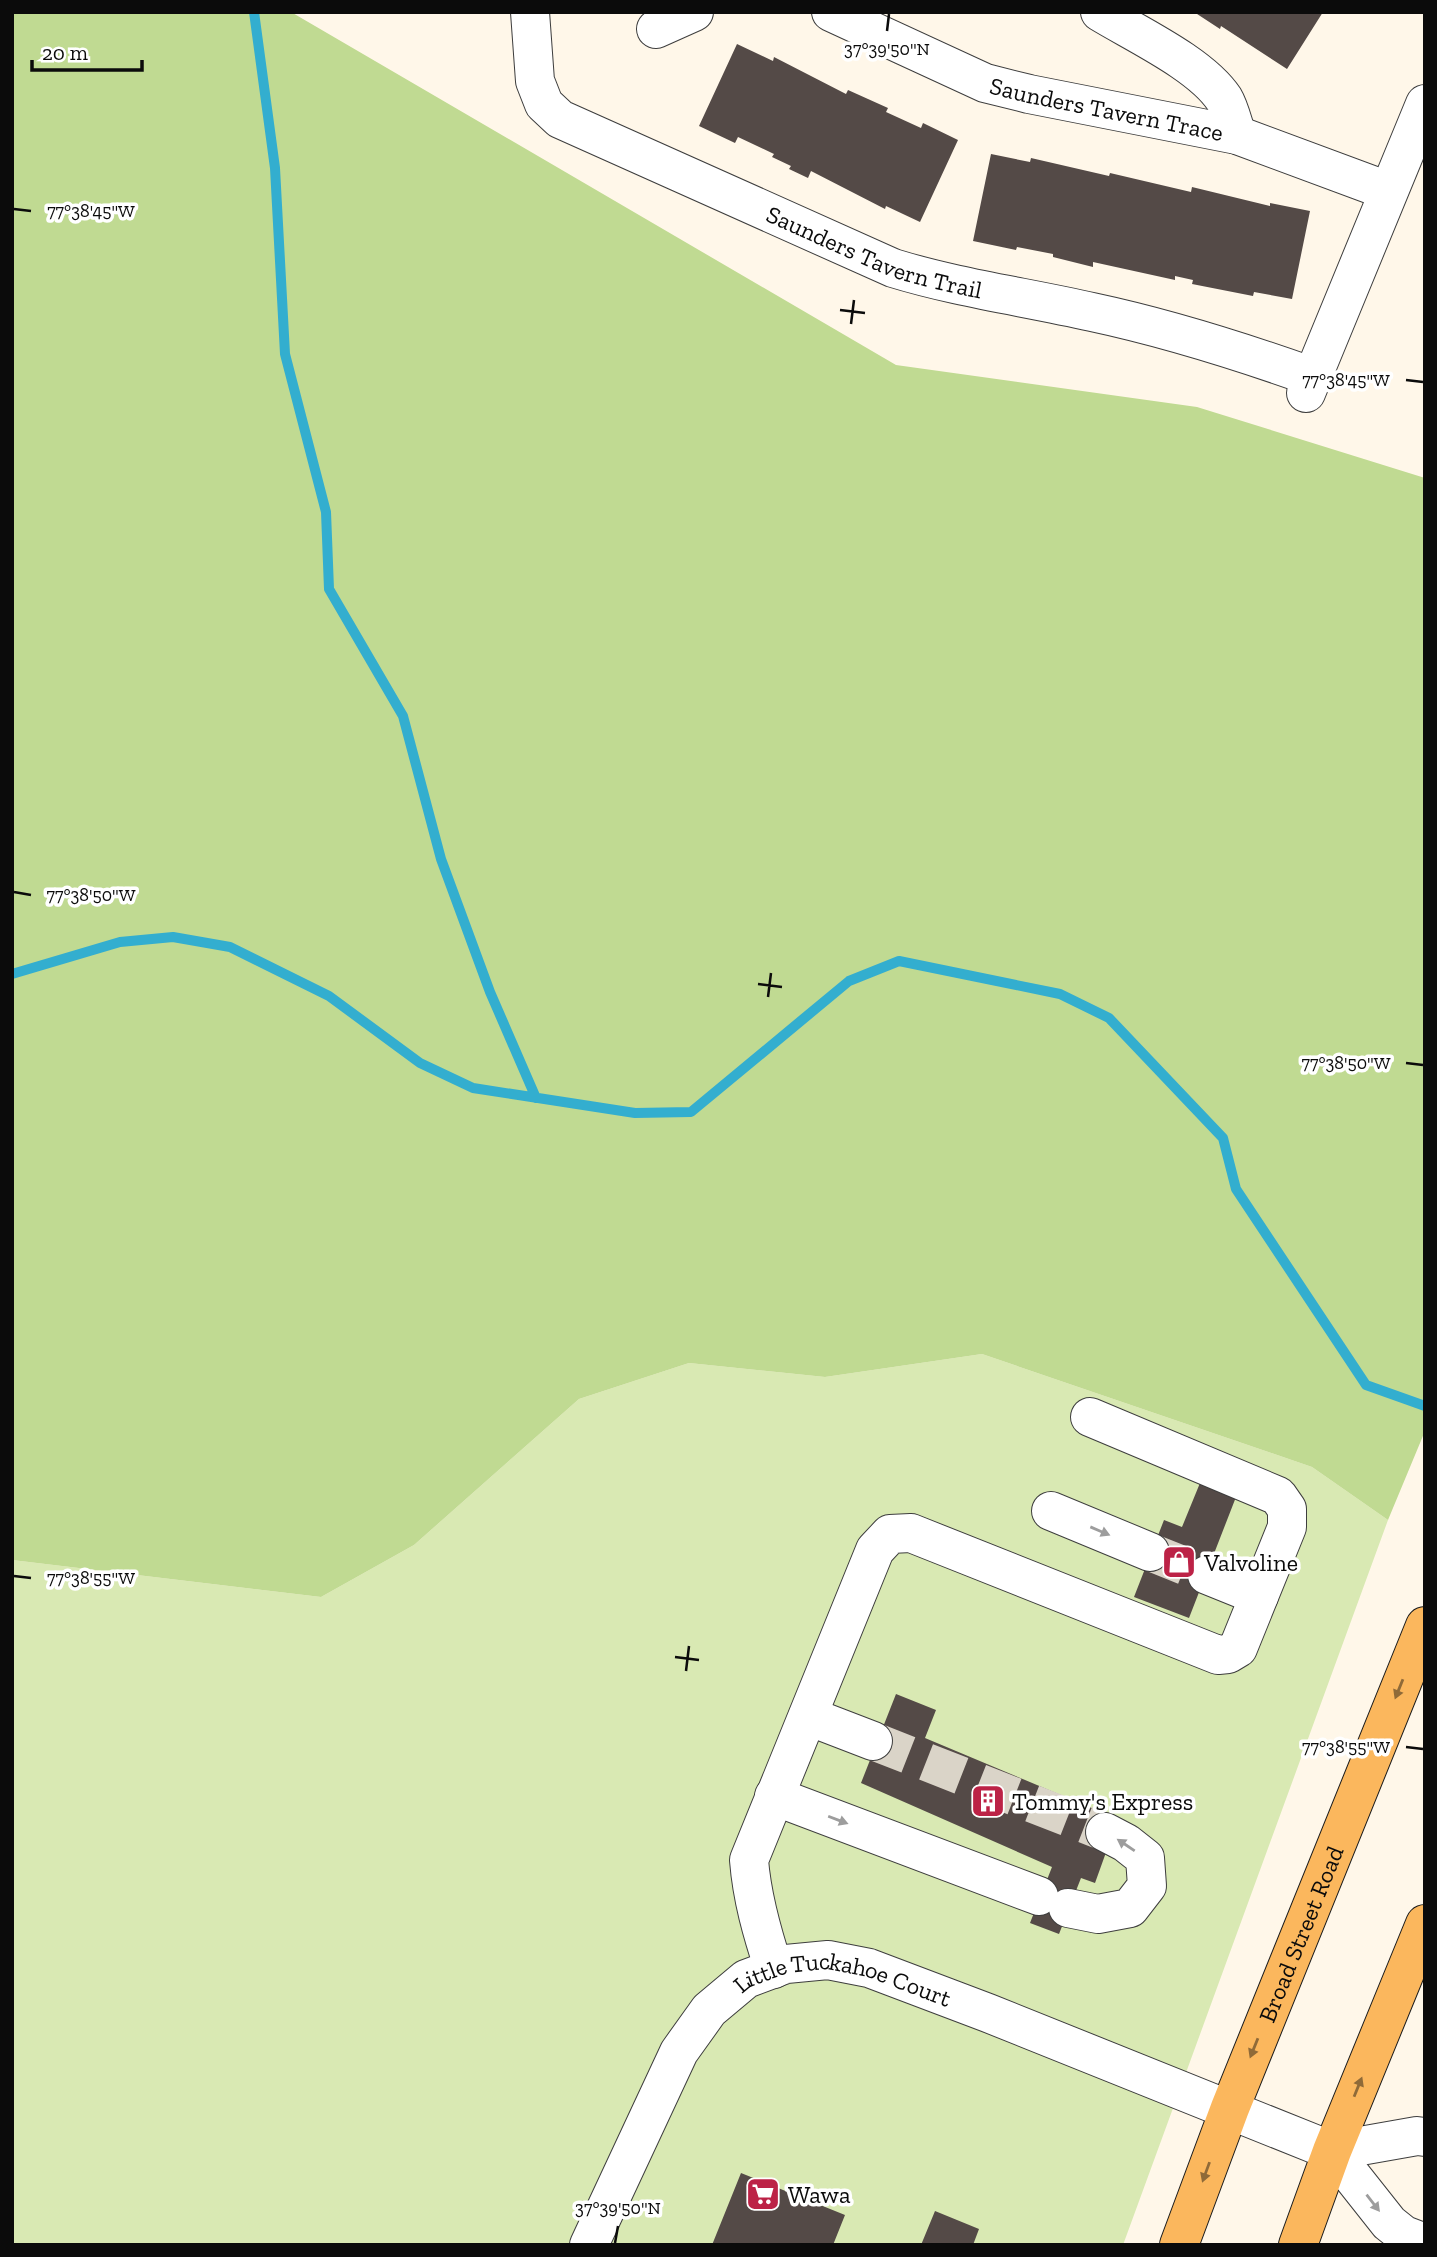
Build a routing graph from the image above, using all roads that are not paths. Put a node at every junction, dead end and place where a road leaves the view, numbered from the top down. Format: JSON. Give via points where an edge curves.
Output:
{"nodes":[{"id":1,"x":530,"y":12,"type":"edge"},
{"id":2,"x":694,"y":12,"type":"edge"},
{"id":3,"x":831,"y":12,"type":"edge"},
{"id":4,"x":1100,"y":12,"type":"edge"},
{"id":5,"x":656,"y":29,"type":"dead end"},
{"id":6,"x":1425,"y":104,"type":"edge"},
{"id":7,"x":1237,"y":135,"type":"junction"},
{"id":8,"x":1388,"y":191,"type":"junction"},
{"id":9,"x":1090,"y":1417,"type":"dead end"},
{"id":10,"x":1051,"y":1511,"type":"dead end"},
{"id":11,"x":1150,"y":1552,"type":"tunnel mouth"},
{"id":12,"x":1208,"y":1575,"type":"tunnel mouth"},
{"id":13,"x":1259,"y":1596,"type":"junction"},
{"id":14,"x":1425,"y":1626,"type":"edge"},
{"id":15,"x":808,"y":1716,"type":"junction"},
{"id":16,"x":873,"y":1741,"type":"tunnel mouth"},
{"id":17,"x":774,"y":1796,"type":"junction"},
{"id":18,"x":1105,"y":1832,"type":"tunnel mouth"},
{"id":19,"x":1425,"y":1924,"type":"edge"},
{"id":20,"x":774,"y":1969,"type":"junction"},
{"id":21,"x":1230,"y":2108,"type":"junction"},
{"id":22,"x":1425,"y":2137,"type":"edge"},
{"id":23,"x":1332,"y":2151,"type":"junction"},
{"id":24,"x":1425,"y":2243,"type":"edge"},
{"id":25,"x":589,"y":2245,"type":"edge"},
{"id":26,"x":1179,"y":2245,"type":"edge"},
{"id":27,"x":1298,"y":2245,"type":"edge"}],
"edges":[{"from":1,"to":8,"type":"street","name":"Saunders Tavern Trail","via":[[535,81],[544,104],[560,119],[893,268],[1173,331],[1309,385]]},
{"from":2,"to":5,"type":"street"},
{"from":3,"to":7,"type":"street","name":"Saunders Tavern Trace","via":[[985,83]]},
{"from":4,"to":7,"type":"street","via":[[1208,80],[1224,100]]},
{"from":6,"to":8,"type":"street"},
{"from":7,"to":8,"type":"street","name":"Saunders Tavern Trace"},
{"from":9,"to":13,"type":"street","via":[[1279,1496],[1287,1509],[1287,1527]]},
{"from":10,"to":11,"type":"street","one_way":true},
{"from":12,"to":13,"type":"street"},
{"from":13,"to":15,"type":"street","via":[[1238,1648],[1217,1655],[911,1533],[890,1534],[875,1550]]},
{"from":14,"to":21,"type":"main road","name":"Broad Street Road","one_way":true},
{"from":15,"to":16,"type":"street"},
{"from":15,"to":17,"type":"street"},
{"from":17,"to":18,"type":"street","one_way":true,"via":[[1054,1902],[1098,1914],[1130,1908],[1147,1886],[1145,1858]]},
{"from":17,"to":20,"type":"street","via":[[748,1860],[760,1926]]},
{"from":23,"to":19,"type":"main road","one_way":true},
{"from":20,"to":21,"type":"street","name":"Little Tuckahoe Court","via":[[828,1960],[869,1968]]},
{"from":20,"to":25,"type":"street","name":"Little Tuckahoe Court","via":[[746,1979],[709,2010],[679,2052]]},
{"from":21,"to":23,"type":"street","name":"Little Tuckahoe Court"},
{"from":21,"to":26,"type":"main road","name":"Broad Street Road","one_way":true},
{"from":22,"to":23,"type":"street"},
{"from":23,"to":24,"type":"street","one_way":true,"via":[[1388,2223]]},
{"from":23,"to":27,"type":"main road"}]}
